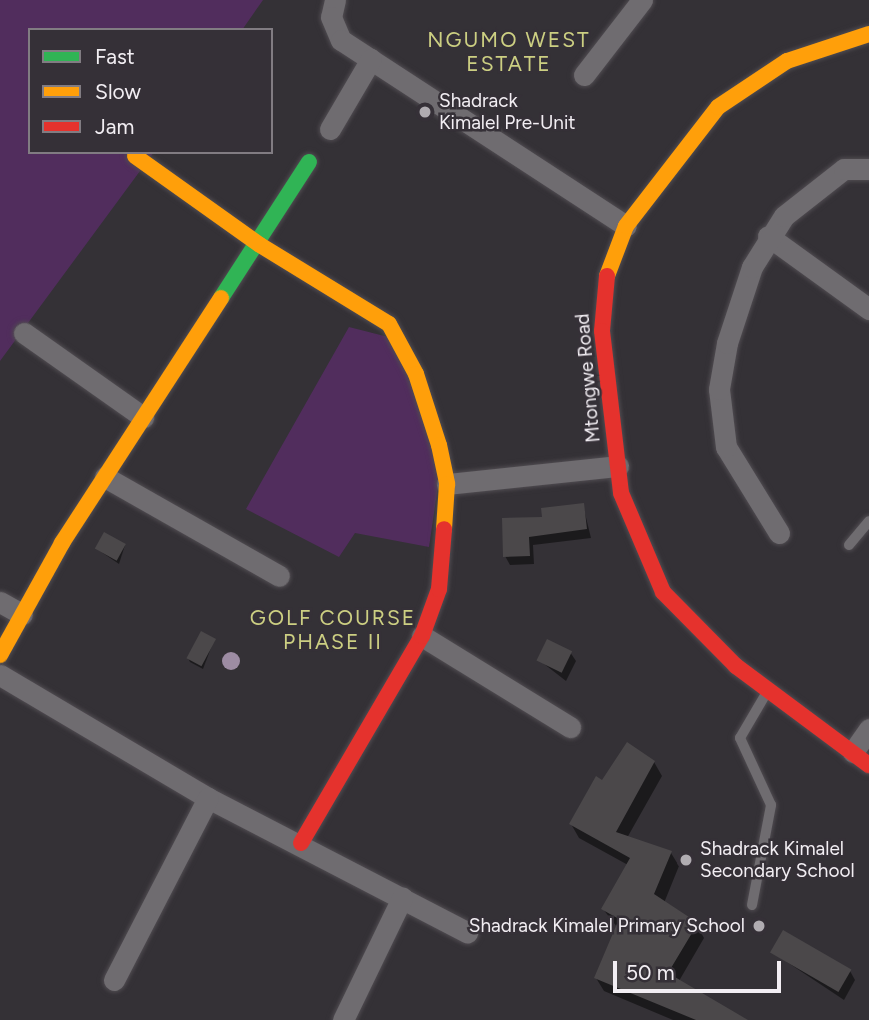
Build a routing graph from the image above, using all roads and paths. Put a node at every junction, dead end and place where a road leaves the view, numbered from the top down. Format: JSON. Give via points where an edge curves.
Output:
{"nodes":[{"id":1,"x":335,"y":0,"type":"edge"},
{"id":2,"x":642,"y":0,"type":"edge"},
{"id":3,"x":869,"y":34,"type":"edge"},
{"id":4,"x":371,"y":59,"type":"junction"},
{"id":5,"x":584,"y":75,"type":"dead end"},
{"id":6,"x":330,"y":129,"type":"dead end"},
{"id":7,"x":135,"y":156,"type":"dead end"},
{"id":8,"x":309,"y":162,"type":"dead end"},
{"id":9,"x":869,"y":169,"type":"edge"},
{"id":10,"x":626,"y":226,"type":"junction"},
{"id":11,"x":768,"y":236,"type":"junction"},
{"id":12,"x":260,"y":245,"type":"junction"},
{"id":13,"x":869,"y":309,"type":"edge"},
{"id":14,"x":24,"y":332,"type":"dead end"},
{"id":15,"x":143,"y":417,"type":"junction"},
{"id":16,"x":618,"y":466,"type":"junction"},
{"id":17,"x":105,"y":477,"type":"junction"},
{"id":18,"x":447,"y":484,"type":"junction"},
{"id":19,"x":869,"y":521,"type":"edge"},
{"id":20,"x":779,"y":533,"type":"dead end"},
{"id":21,"x":849,"y":545,"type":"dead end"},
{"id":22,"x":279,"y":576,"type":"dead end"},
{"id":23,"x":0,"y":602,"type":"edge"},
{"id":24,"x":22,"y":614,"type":"junction"},
{"id":25,"x":422,"y":636,"type":"junction"},
{"id":26,"x":0,"y":655,"type":"edge"},
{"id":27,"x":0,"y":675,"type":"edge"},
{"id":28,"x":768,"y":690,"type":"junction"},
{"id":29,"x":570,"y":727,"type":"dead end"},
{"id":30,"x":869,"y":729,"type":"edge"},
{"id":31,"x":861,"y":759,"type":"edge"},
{"id":32,"x":208,"y":798,"type":"junction"},
{"id":33,"x":301,"y":843,"type":"junction"},
{"id":34,"x":402,"y":898,"type":"junction"},
{"id":35,"x":752,"y":905,"type":"dead end"},
{"id":36,"x":467,"y":932,"type":"dead end"},
{"id":37,"x":114,"y":980,"type":"dead end"},
{"id":38,"x":343,"y":1020,"type":"edge"}],
"edges":[{"from":1,"to":4,"type":"street","via":[[331,17],[341,40]]},
{"from":2,"to":5,"type":"street"},
{"from":3,"to":10,"type":"street","name":"Mtongwe Road","via":[[788,61],[719,107]]},
{"from":4,"to":6,"type":"street"},
{"from":4,"to":10,"type":"street"},
{"from":7,"to":12,"type":"street"},
{"from":8,"to":12,"type":"street"},
{"from":9,"to":11,"type":"street","via":[[844,169]]},
{"from":10,"to":16,"type":"street","name":"Mtongwe Road","via":[[603,288],[603,352]]},
{"from":11,"to":13,"type":"street"},
{"from":11,"to":20,"type":"street","via":[[737,305],[719,389],[736,472]]},
{"from":12,"to":15,"type":"street"},
{"from":12,"to":18,"type":"street","via":[[394,329],[432,418]]},
{"from":14,"to":15,"type":"street"},
{"from":15,"to":17,"type":"street"},
{"from":16,"to":18,"type":"street"},
{"from":16,"to":28,"type":"street","name":"Mtongwe Road","via":[[633,527],[663,592],[687,623]]},
{"from":17,"to":22,"type":"street"},
{"from":17,"to":24,"type":"street"},
{"from":18,"to":25,"type":"street","via":[[444,559]]},
{"from":19,"to":21,"type":"lane"},
{"from":23,"to":24,"type":"street"},
{"from":24,"to":26,"type":"street"},
{"from":25,"to":29,"type":"street"},
{"from":25,"to":33,"type":"street"},
{"from":27,"to":32,"type":"street"},
{"from":28,"to":31,"type":"street","name":"Mtongwe Road"},
{"from":28,"to":35,"type":"lane","via":[[740,738],[771,805]]},
{"from":30,"to":31,"type":"street"},
{"from":32,"to":33,"type":"street"},
{"from":32,"to":37,"type":"street"},
{"from":33,"to":34,"type":"street"},
{"from":34,"to":36,"type":"street"},
{"from":34,"to":38,"type":"street"}]}
